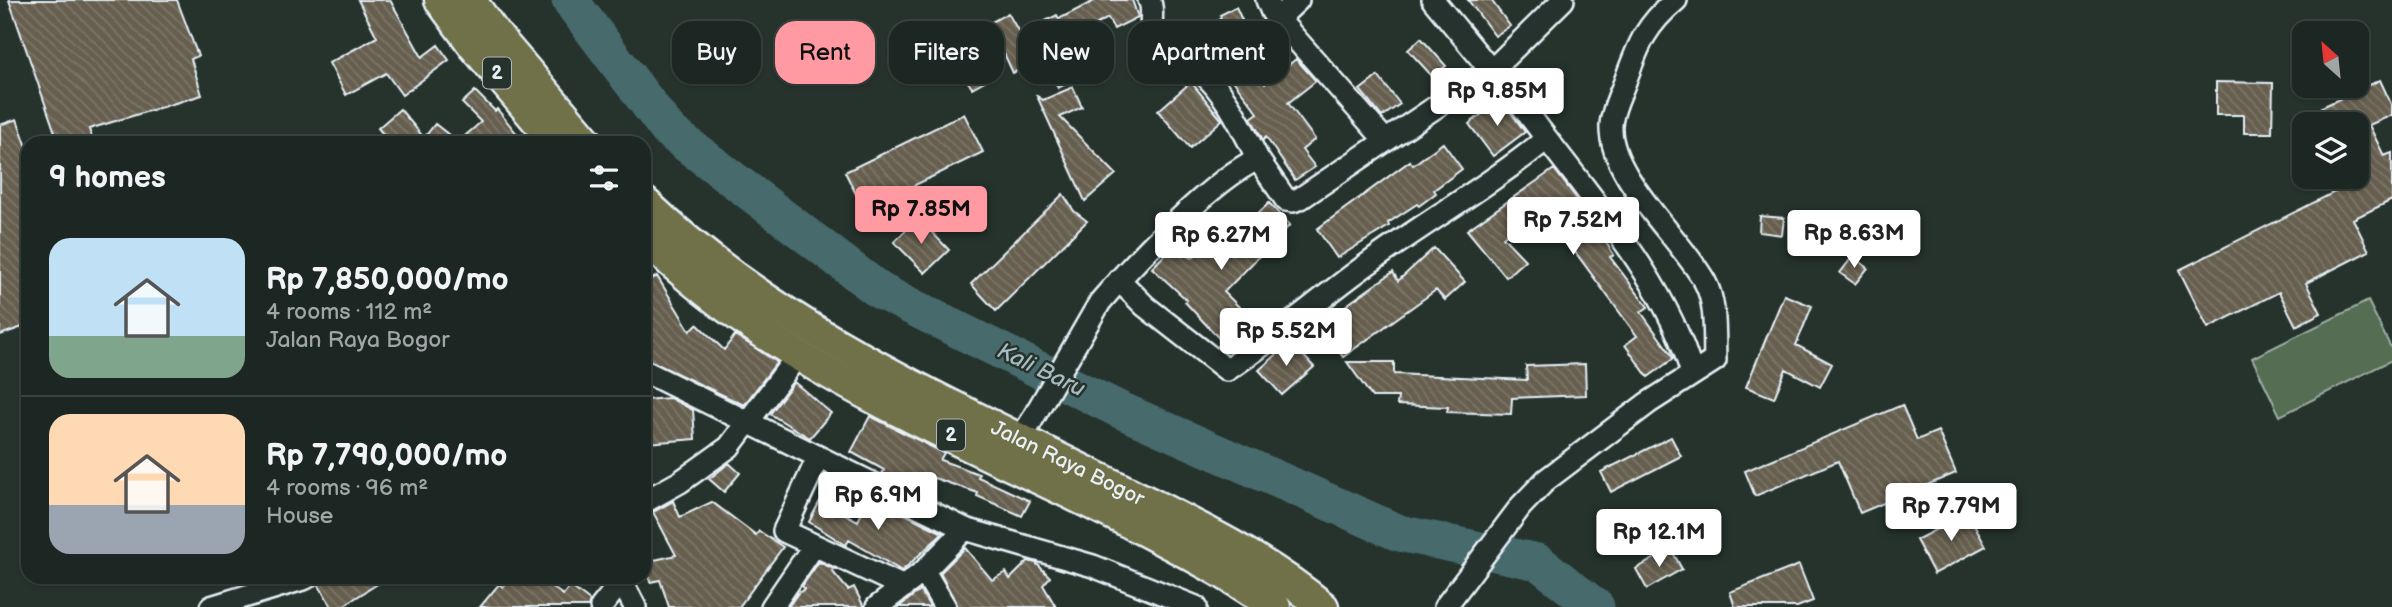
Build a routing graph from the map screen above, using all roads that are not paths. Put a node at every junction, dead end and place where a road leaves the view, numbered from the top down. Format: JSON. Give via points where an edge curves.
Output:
{"nodes":[{"id":1,"x":440,"y":0,"type":"edge"},
{"id":2,"x":470,"y":0,"type":"edge"},
{"id":3,"x":1298,"y":0,"type":"edge"},
{"id":4,"x":1433,"y":0,"type":"edge"},
{"id":5,"x":1563,"y":0,"type":"edge"},
{"id":6,"x":1676,"y":0,"type":"edge"},
{"id":7,"x":1155,"y":2,"type":"edge"},
{"id":8,"x":1273,"y":9,"type":"edge"},
{"id":9,"x":1493,"y":68,"type":"junction"},
{"id":10,"x":550,"y":136,"type":"edge"},
{"id":11,"x":582,"y":136,"type":"edge"},
{"id":12,"x":1384,"y":139,"type":"junction"},
{"id":13,"x":1545,"y":140,"type":"junction"},
{"id":14,"x":1258,"y":159,"type":"junction"},
{"id":15,"x":651,"y":209,"type":"edge"},
{"id":16,"x":651,"y":243,"type":"edge"},
{"id":17,"x":1119,"y":280,"type":"junction"},
{"id":18,"x":798,"y":355,"type":"junction"},
{"id":19,"x":1692,"y":374,"type":"junction"},
{"id":20,"x":651,"y":375,"type":"edge"},
{"id":21,"x":745,"y":422,"type":"junction"},
{"id":22,"x":1014,"y":451,"type":"junction"},
{"id":23,"x":818,"y":458,"type":"junction"},
{"id":24,"x":651,"y":498,"type":"edge"},
{"id":25,"x":965,"y":529,"type":"junction"},
{"id":26,"x":813,"y":547,"type":"junction"},
{"id":27,"x":924,"y":571,"type":"junction"},
{"id":28,"x":286,"y":584,"type":"edge"},
{"id":29,"x":617,"y":584,"type":"edge"},
{"id":30,"x":622,"y":584,"type":"edge"},
{"id":31,"x":904,"y":587,"type":"junction"},
{"id":32,"x":1245,"y":598,"type":"edge"},
{"id":33,"x":211,"y":607,"type":"edge"},
{"id":34,"x":601,"y":607,"type":"edge"},
{"id":35,"x":635,"y":607,"type":"edge"},
{"id":36,"x":772,"y":607,"type":"edge"},
{"id":37,"x":877,"y":607,"type":"edge"},
{"id":38,"x":945,"y":607,"type":"edge"},
{"id":39,"x":1196,"y":607,"type":"edge"},
{"id":40,"x":1275,"y":607,"type":"edge"},
{"id":41,"x":1323,"y":607,"type":"edge"},
{"id":42,"x":1444,"y":607,"type":"edge"}],
"edges":[{"from":1,"to":10,"type":"highway","number":"2"},
{"from":2,"to":11,"type":"highway","number":"2"},
{"from":3,"to":8,"type":"street"},
{"from":4,"to":9,"type":"street"},
{"from":5,"to":9,"type":"street"},
{"from":6,"to":19,"type":"street","via":[[1654,18],[1641,38],[1611,121],[1611,139],[1614,152],[1644,198],[1705,282],[1713,312],[1715,360]]},
{"from":7,"to":14,"type":"street","via":[[1152,29],[1170,52],[1196,68],[1218,91]]},
{"from":8,"to":12,"type":"street"},
{"from":9,"to":12,"type":"street"},
{"from":9,"to":13,"type":"street"},
{"from":12,"to":14,"type":"street","via":[[1293,201],[1286,200]]},
{"from":13,"to":17,"type":"street","via":[[1368,263],[1278,336],[1227,370]]},
{"from":13,"to":19,"type":"street","via":[[1666,309]]},
{"from":14,"to":17,"type":"street","via":[[1223,181]]},
{"from":15,"to":22,"type":"highway","name":"Jalan Raya Bogor","number":"2","via":[[689,245],[813,332],[938,400]]},
{"from":16,"to":18,"type":"highway","name":"Jalan Raya Bogor","number":"2","via":[[669,262]]},
{"from":17,"to":22,"type":"street","via":[[1100,302]]},
{"from":18,"to":21,"type":"street"},
{"from":18,"to":22,"type":"highway","name":"Jalan Raya Bogor","number":"2","via":[[925,423]]},
{"from":19,"to":42,"type":"street","via":[[1546,480]]},
{"from":20,"to":21,"type":"street"},
{"from":21,"to":23,"type":"street"},
{"from":21,"to":24,"type":"street","via":[[729,447]]},
{"from":22,"to":32,"type":"highway","name":"Jalan Raya Bogor","number":"2"},
{"from":22,"to":41,"type":"highway","name":"Jalan Raya Bogor","number":"2","via":[[1202,532]]},
{"from":23,"to":25,"type":"street"},
{"from":23,"to":26,"type":"street","via":[[783,526],[784,531]]},
{"from":25,"to":27,"type":"street"},
{"from":25,"to":39,"type":"street","via":[[1093,566]]},
{"from":26,"to":31,"type":"street"},
{"from":26,"to":36,"type":"street"},
{"from":27,"to":31,"type":"street"},
{"from":27,"to":38,"type":"street"},
{"from":28,"to":33,"type":"street"},
{"from":29,"to":34,"type":"street"},
{"from":30,"to":35,"type":"street"},
{"from":31,"to":37,"type":"street"},
{"from":32,"to":40,"type":"highway","name":"Jalan Raya Bogor","number":"2"}]}
